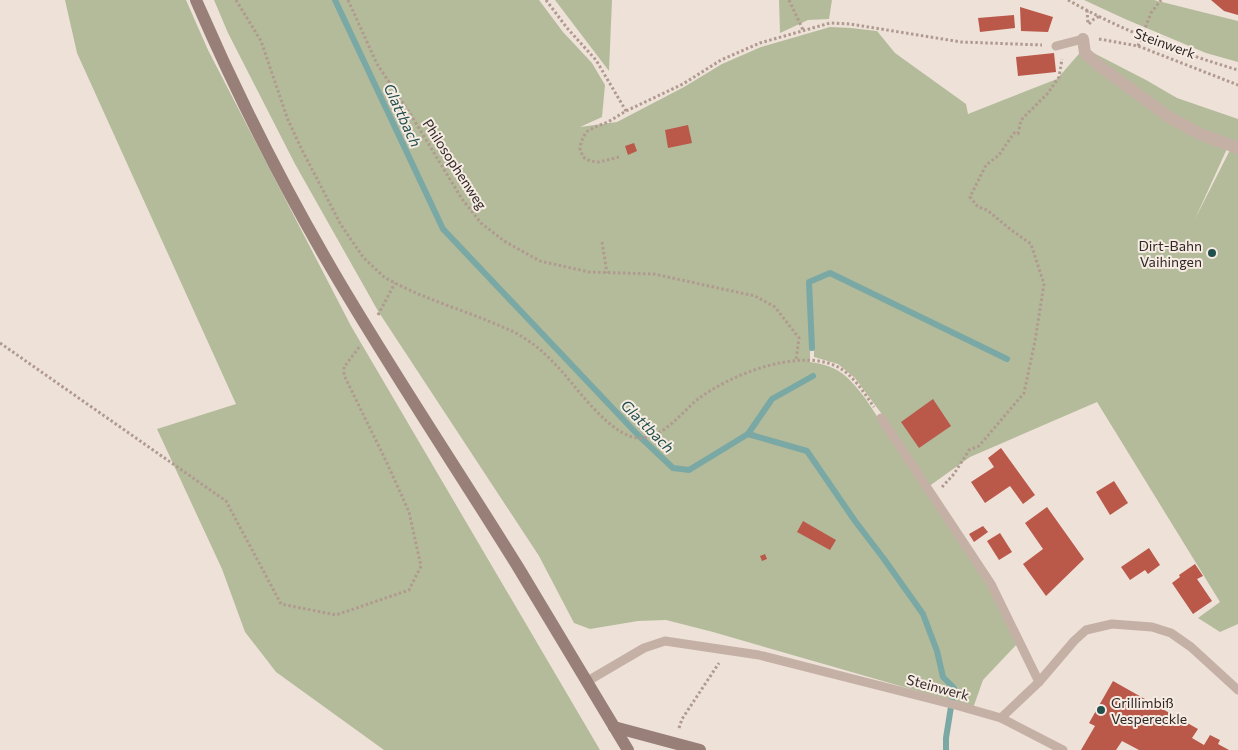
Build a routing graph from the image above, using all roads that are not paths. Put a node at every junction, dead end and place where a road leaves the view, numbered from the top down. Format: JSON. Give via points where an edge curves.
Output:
{"nodes":[{"id":1,"x":196,"y":0,"type":"edge"},
{"id":2,"x":1083,"y":39,"type":"joint"},
{"id":3,"x":1056,"y":46,"type":"road end"},
{"id":4,"x":1238,"y":148,"type":"edge"},
{"id":5,"x":881,"y":418,"type":"road end"},
{"id":6,"x":586,"y":682,"type":"junction"},
{"id":7,"x":1039,"y":682,"type":"junction"},
{"id":8,"x":1238,"y":690,"type":"edge"},
{"id":9,"x":1001,"y":718,"type":"junction"},
{"id":10,"x":614,"y":727,"type":"junction"},
{"id":11,"x":628,"y":750,"type":"edge"},
{"id":12,"x":700,"y":750,"type":"edge"},
{"id":13,"x":1063,"y":750,"type":"edge"}],
"edges":[{"from":1,"to":6,"type":"main road","via":[[241,99],[312,235]]},
{"from":2,"to":3,"type":"lane"},
{"from":2,"to":4,"type":"street","via":[[1086,53],[1100,67],[1169,117],[1200,134]]},
{"from":5,"to":7,"type":"lane","via":[[991,584]]},
{"from":6,"to":9,"type":"lane","name":"Steinwerk","via":[[644,648],[665,641],[759,655]]},
{"from":6,"to":10,"type":"main road"},
{"from":7,"to":8,"type":"lane","via":[[1086,630],[1112,624],[1134,624],[1152,626],[1191,647]]},
{"from":7,"to":9,"type":"lane"},
{"from":9,"to":13,"type":"lane","name":"Steinwerk"},
{"from":10,"to":11,"type":"main road"},
{"from":10,"to":12,"type":"main road"}]}
